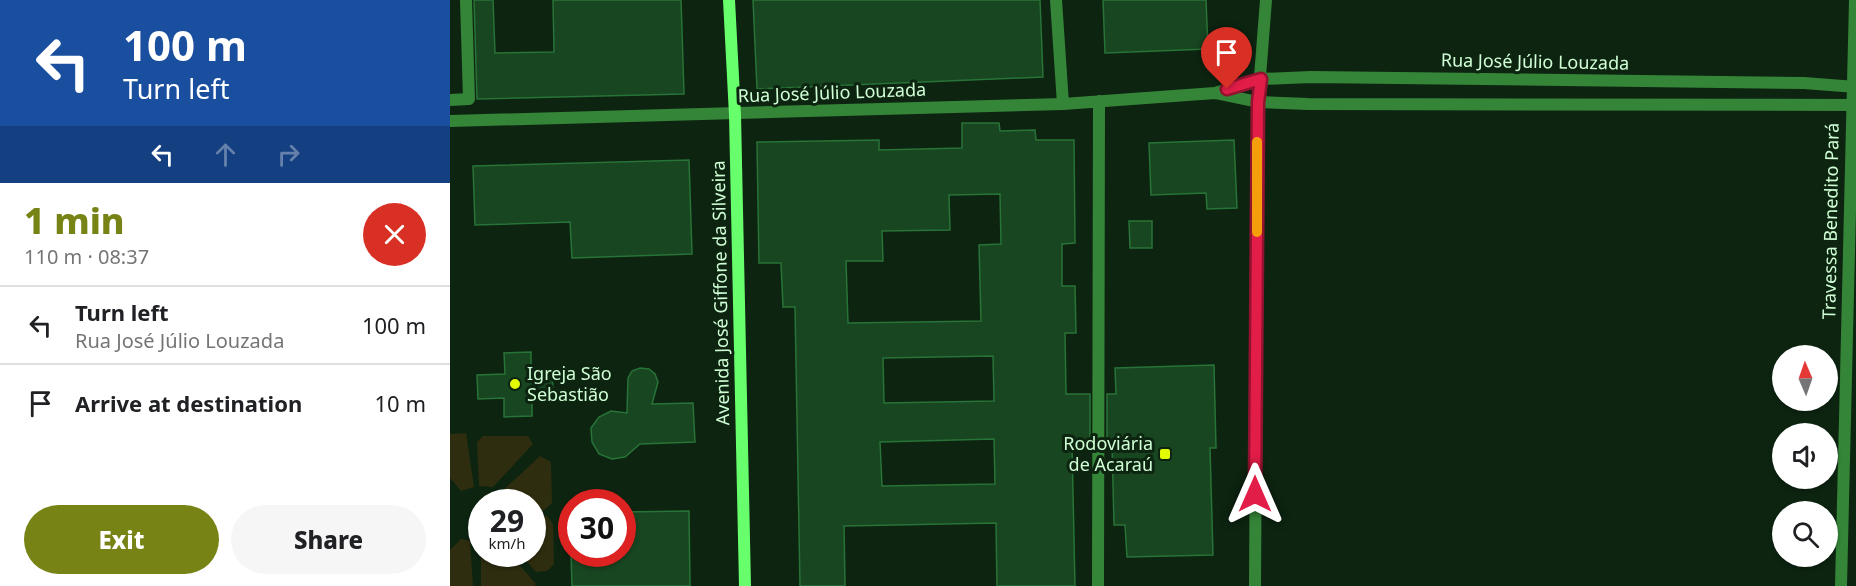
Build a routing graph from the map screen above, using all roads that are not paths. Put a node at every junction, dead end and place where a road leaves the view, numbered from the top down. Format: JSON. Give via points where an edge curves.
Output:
{"nodes":[{"id":1,"x":466,"y":0,"type":"edge"},
{"id":2,"x":729,"y":0,"type":"edge"},
{"id":3,"x":1056,"y":0,"type":"edge"},
{"id":4,"x":1266,"y":0,"type":"edge"},
{"id":5,"x":1855,"y":0,"type":"edge"},
{"id":6,"x":1261,"y":79,"type":"junction"},
{"id":7,"x":1854,"y":87,"type":"edge"},
{"id":8,"x":1215,"y":93,"type":"junction"},
{"id":9,"x":450,"y":100,"type":"edge"},
{"id":10,"x":1099,"y":101,"type":"junction"},
{"id":11,"x":1258,"y":102,"type":"junction"},
{"id":12,"x":1063,"y":104,"type":"junction"},
{"id":13,"x":1854,"y":105,"type":"edge"},
{"id":14,"x":735,"y":115,"type":"junction"},
{"id":15,"x":450,"y":121,"type":"edge"},
{"id":16,"x":745,"y":586,"type":"edge"},
{"id":17,"x":1098,"y":586,"type":"edge"},
{"id":18,"x":1255,"y":586,"type":"edge"},
{"id":19,"x":1841,"y":586,"type":"edge"}],
"edges":[{"from":1,"to":9,"type":"street","via":[[469,99]]},
{"from":2,"to":14,"type":"main road","name":"Avenida José Giffone da Silveira"},
{"from":3,"to":12,"type":"street"},
{"from":4,"to":6,"type":"street"},
{"from":5,"to":7,"type":"street","name":"Travessa Benedito Pará"},
{"from":6,"to":7,"type":"street","name":"Rua José Júlio Louzada","via":[[1311,76]]},
{"from":6,"to":8,"type":"street","name":"Rua José Júlio Louzada"},
{"from":6,"to":11,"type":"street"},
{"from":7,"to":13,"type":"street","name":"Travessa Benedito Pará"},
{"from":8,"to":10,"type":"street","name":"Rua José Júlio Louzada"},
{"from":8,"to":11,"type":"street","name":"Rua José Júlio Louzada"},
{"from":10,"to":12,"type":"street","name":"Rua José Júlio Louzada"},
{"from":10,"to":17,"type":"street"},
{"from":11,"to":13,"type":"street","name":"Rua José Júlio Louzada"},
{"from":11,"to":18,"type":"street"},
{"from":12,"to":14,"type":"street","name":"Rua José Júlio Louzada"},
{"from":13,"to":19,"type":"street","name":"Travessa Benedito Pará"},
{"from":14,"to":15,"type":"street","name":"Rua José Júlio Louzada"},
{"from":14,"to":16,"type":"main road","name":"Avenida José Giffone da Silveira"}]}
